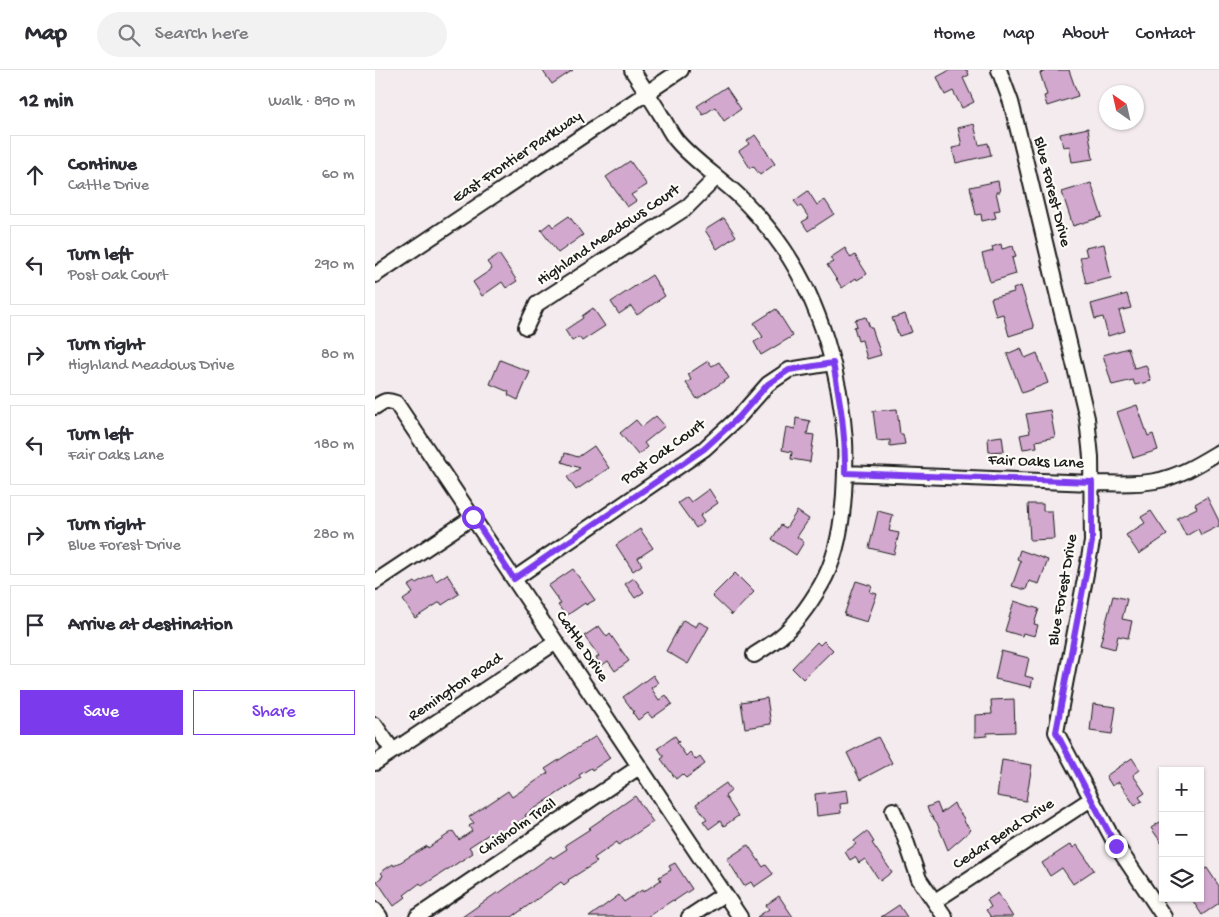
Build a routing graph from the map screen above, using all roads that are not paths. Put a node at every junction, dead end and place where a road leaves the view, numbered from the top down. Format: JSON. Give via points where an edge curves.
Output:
{"nodes":[{"id":1,"x":632,"y":70,"type":"edge"},
{"id":2,"x":681,"y":70,"type":"edge"},
{"id":3,"x":999,"y":70,"type":"edge"},
{"id":4,"x":647,"y":93,"type":"junction"},
{"id":5,"x":717,"y":177,"type":"junction"},
{"id":6,"x":375,"y":275,"type":"edge"},
{"id":7,"x":526,"y":327,"type":"dead end"},
{"id":8,"x":833,"y":363,"type":"junction"},
{"id":9,"x":375,"y":407,"type":"edge"},
{"id":10,"x":1219,"y":452,"type":"edge"},
{"id":11,"x":845,"y":473,"type":"junction"},
{"id":12,"x":1092,"y":482,"type":"junction"},
{"id":13,"x":473,"y":517,"type":"junction"},
{"id":14,"x":514,"y":579,"type":"junction"},
{"id":15,"x":375,"y":582,"type":"edge"},
{"id":16,"x":556,"y":642,"type":"junction"},
{"id":17,"x":754,"y":655,"type":"dead end"},
{"id":18,"x":375,"y":725,"type":"edge"},
{"id":19,"x":393,"y":751,"type":"junction"},
{"id":20,"x":375,"y":763,"type":"edge"},
{"id":21,"x":639,"y":767,"type":"junction"},
{"id":22,"x":1091,"y":799,"type":"junction"},
{"id":23,"x":893,"y":810,"type":"dead end"},
{"id":24,"x":724,"y":894,"type":"junction"},
{"id":25,"x":935,"y":901,"type":"junction"},
{"id":26,"x":375,"y":910,"type":"edge"},
{"id":27,"x":380,"y":917,"type":"edge"},
{"id":28,"x":417,"y":917,"type":"edge"},
{"id":29,"x":689,"y":917,"type":"edge"},
{"id":30,"x":740,"y":917,"type":"edge"},
{"id":31,"x":945,"y":917,"type":"edge"},
{"id":32,"x":1164,"y":917,"type":"edge"}],
"edges":[{"from":1,"to":4,"type":"street"},
{"from":2,"to":4,"type":"street","name":"East Frontier Parkway"},
{"from":3,"to":12,"type":"street","name":"Blue Forest Drive","via":[[1011,102],[1087,418]]},
{"from":4,"to":5,"type":"street","via":[[675,139]]},
{"from":4,"to":6,"type":"street","name":"East Frontier Parkway"},
{"from":5,"to":7,"type":"street","name":"Highland Meadows Court","via":[[686,208],[537,304]]},
{"from":5,"to":8,"type":"street","via":[[761,219],[793,264],[820,320]]},
{"from":8,"to":11,"type":"street","via":[[843,419]]},
{"from":8,"to":14,"type":"street","name":"Post Oak Court","via":[[789,370],[775,379],[704,449]]},
{"from":9,"to":13,"type":"street","name":"Cattle Drive","via":[[390,400],[396,403]]},
{"from":10,"to":12,"type":"street","name":"Fair Oaks Lane","via":[[1187,470],[1155,481]]},
{"from":11,"to":12,"type":"street","name":"Fair Oaks Lane"},
{"from":11,"to":17,"type":"street","via":[[843,509],[835,551],[822,584],[800,617],[779,638]]},
{"from":12,"to":22,"type":"street","name":"Blue Forest Drive","via":[[1092,542],[1056,732]]},
{"from":13,"to":14,"type":"street","name":"Cattle Drive"},
{"from":13,"to":15,"type":"street"},
{"from":14,"to":16,"type":"street","name":"Cattle Drive"},
{"from":16,"to":19,"type":"street","name":"Remington Road"},
{"from":16,"to":21,"type":"street","name":"Cattle Drive"},
{"from":18,"to":19,"type":"street"},
{"from":19,"to":20,"type":"street","name":"Remington Road"},
{"from":21,"to":24,"type":"street","name":"Cattle Drive"},
{"from":21,"to":28,"type":"street","name":"Chisholm Trail"},
{"from":22,"to":25,"type":"street","name":"Cedar Bend Drive"},
{"from":22,"to":32,"type":"street","name":"Blue Forest Drive","via":[[1116,846]]},
{"from":23,"to":25,"type":"street","via":[[919,879]]},
{"from":24,"to":29,"type":"street"},
{"from":24,"to":30,"type":"street","name":"Cattle Drive"},
{"from":25,"to":31,"type":"street"},
{"from":26,"to":27,"type":"street"}]}
